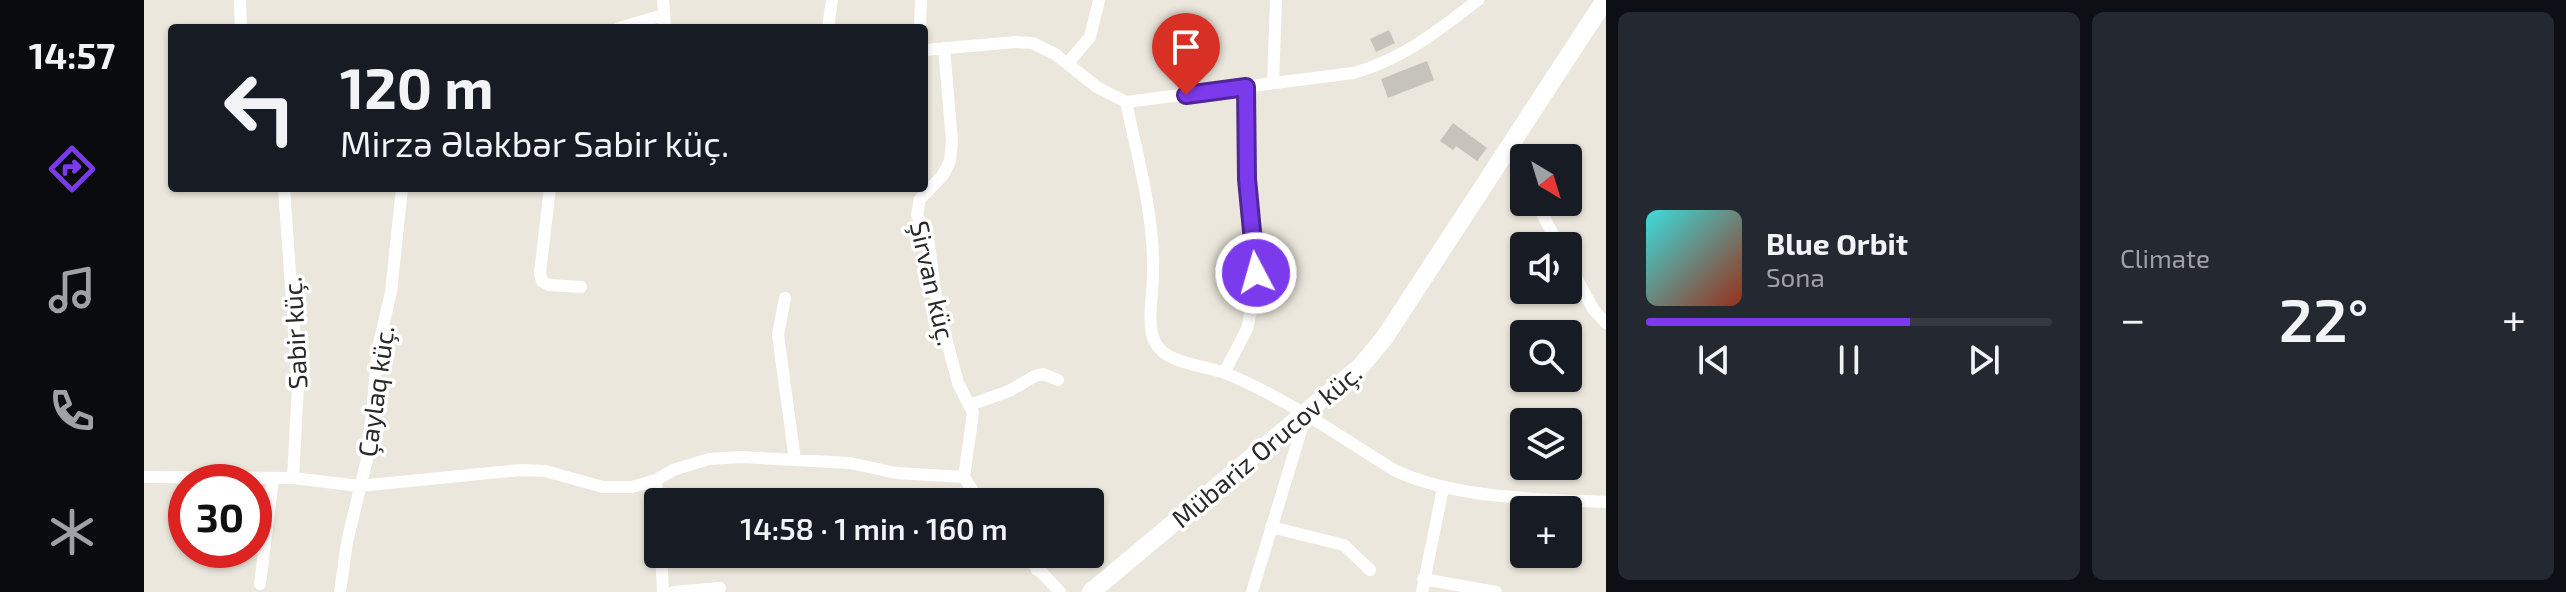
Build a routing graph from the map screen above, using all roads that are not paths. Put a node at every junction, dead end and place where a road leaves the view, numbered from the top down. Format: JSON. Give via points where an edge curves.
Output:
{"nodes":[{"id":1,"x":240,"y":0,"type":"edge"},
{"id":2,"x":663,"y":0,"type":"edge"},
{"id":3,"x":832,"y":0,"type":"edge"},
{"id":4,"x":921,"y":0,"type":"edge"},
{"id":5,"x":1099,"y":0,"type":"edge"},
{"id":6,"x":1276,"y":0,"type":"edge"},
{"id":7,"x":1478,"y":0,"type":"edge"},
{"id":8,"x":1605,"y":0,"type":"edge"},
{"id":9,"x":664,"y":21,"type":"edge"},
{"id":10,"x":241,"y":24,"type":"edge"},
{"id":11,"x":829,"y":24,"type":"edge"},
{"id":12,"x":920,"y":24,"type":"edge"},
{"id":13,"x":944,"y":48,"type":"junction"},
{"id":14,"x":928,"y":50,"type":"edge"},
{"id":15,"x":1068,"y":63,"type":"junction"},
{"id":16,"x":1273,"y":83,"type":"junction"},
{"id":17,"x":1246,"y":87,"type":"junction"},
{"id":18,"x":1126,"y":102,"type":"junction"},
{"id":19,"x":1508,"y":148,"type":"junction"},
{"id":20,"x":1510,"y":152,"type":"edge"},
{"id":21,"x":928,"y":191,"type":"edge"},
{"id":22,"x":284,"y":192,"type":"edge"},
{"id":23,"x":402,"y":192,"type":"edge"},
{"id":24,"x":550,"y":192,"type":"edge"},
{"id":25,"x":927,"y":192,"type":"edge"},
{"id":26,"x":581,"y":287,"type":"dead end"},
{"id":27,"x":1582,"y":288,"type":"edge"},
{"id":28,"x":785,"y":298,"type":"dead end"},
{"id":29,"x":1606,"y":323,"type":"edge"},
{"id":30,"x":1224,"y":373,"type":"junction"},
{"id":31,"x":1058,"y":380,"type":"dead end"},
{"id":32,"x":970,"y":405,"type":"junction"},
{"id":33,"x":1306,"y":414,"type":"junction"},
{"id":34,"x":795,"y":460,"type":"junction"},
{"id":35,"x":144,"y":477,"type":"edge"},
{"id":36,"x":964,"y":477,"type":"junction"},
{"id":37,"x":293,"y":478,"type":"junction"},
{"id":38,"x":273,"y":479,"type":"junction"},
{"id":39,"x":656,"y":480,"type":"junction"},
{"id":40,"x":359,"y":486,"type":"junction"},
{"id":41,"x":657,"y":488,"type":"edge"},
{"id":42,"x":971,"y":488,"type":"edge"},
{"id":43,"x":1443,"y":488,"type":"junction"},
{"id":44,"x":1606,"y":502,"type":"edge"},
{"id":45,"x":1271,"y":527,"type":"junction"},
{"id":46,"x":662,"y":568,"type":"edge"},
{"id":47,"x":1037,"y":570,"type":"edge"},
{"id":48,"x":1370,"y":570,"type":"dead end"},
{"id":49,"x":260,"y":584,"type":"dead end"},
{"id":50,"x":1422,"y":585,"type":"edge"},
{"id":51,"x":720,"y":588,"type":"dead end"},
{"id":52,"x":340,"y":592,"type":"edge"},
{"id":53,"x":663,"y":592,"type":"edge"},
{"id":54,"x":673,"y":592,"type":"edge"},
{"id":55,"x":1060,"y":592,"type":"edge"},
{"id":56,"x":1091,"y":592,"type":"edge"},
{"id":57,"x":1252,"y":592,"type":"edge"},
{"id":58,"x":1496,"y":592,"type":"edge"}],
"edges":[{"from":1,"to":10,"type":"street"},
{"from":2,"to":9,"type":"street"},
{"from":3,"to":11,"type":"street"},
{"from":4,"to":12,"type":"street"},
{"from":5,"to":15,"type":"street","via":[[1090,37]]},
{"from":6,"to":16,"type":"street"},
{"from":7,"to":16,"type":"street","via":[[1420,44],[1373,67]]},
{"from":8,"to":19,"type":"street","name":"Mübariz Orucov küç."},
{"from":13,"to":14,"type":"street"},
{"from":13,"to":15,"type":"street","via":[[1032,43]]},
{"from":13,"to":21,"type":"street","name":"Şirvan küç.","via":[[950,161]]},
{"from":15,"to":18,"type":"street"},
{"from":16,"to":17,"type":"street"},
{"from":17,"to":18,"type":"street"},
{"from":17,"to":30,"type":"street","via":[[1256,273],[1247,329]]},
{"from":18,"to":30,"type":"street","via":[[1151,225],[1154,341],[1171,356]]},
{"from":19,"to":20,"type":"street"},
{"from":19,"to":33,"type":"street","name":"Mübariz Orucov küç.","via":[[1385,337],[1360,367]]},
{"from":22,"to":37,"type":"street","name":"Sabir küç.","via":[[298,386]]},
{"from":23,"to":40,"type":"street","name":"Çaylaq küç.","via":[[368,455]]},
{"from":24,"to":26,"type":"street","via":[[542,281]]},
{"from":25,"to":32,"type":"street","name":"Şirvan küç.","via":[[917,215],[928,238],[937,304],[958,383]]},
{"from":27,"to":29,"type":"street"},
{"from":28,"to":34,"type":"street","via":[[778,335]]},
{"from":30,"to":33,"type":"street"},
{"from":31,"to":32,"type":"street","via":[[1035,376]]},
{"from":32,"to":36,"type":"street","name":"Şirvan küç.","via":[[973,424]]},
{"from":33,"to":43,"type":"street","via":[[1394,470]]},
{"from":33,"to":45,"type":"street"},
{"from":33,"to":56,"type":"street","name":"Mübariz Orucov küç."},
{"from":34,"to":36,"type":"street"},
{"from":34,"to":39,"type":"street","via":[[709,459]]},
{"from":35,"to":38,"type":"street"},
{"from":36,"to":42,"type":"street"},
{"from":37,"to":38,"type":"street"},
{"from":37,"to":40,"type":"street"},
{"from":38,"to":49,"type":"street"},
{"from":39,"to":40,"type":"street","via":[[603,487],[521,470]]},
{"from":39,"to":41,"type":"street"},
{"from":40,"to":52,"type":"street","name":"Çaylaq küç."},
{"from":43,"to":44,"type":"street"},
{"from":43,"to":50,"type":"street"},
{"from":45,"to":48,"type":"street","via":[[1344,545]]},
{"from":45,"to":57,"type":"street"},
{"from":46,"to":53,"type":"street"},
{"from":47,"to":55,"type":"street"},
{"from":50,"to":58,"type":"street"},
{"from":51,"to":54,"type":"street"}]}
